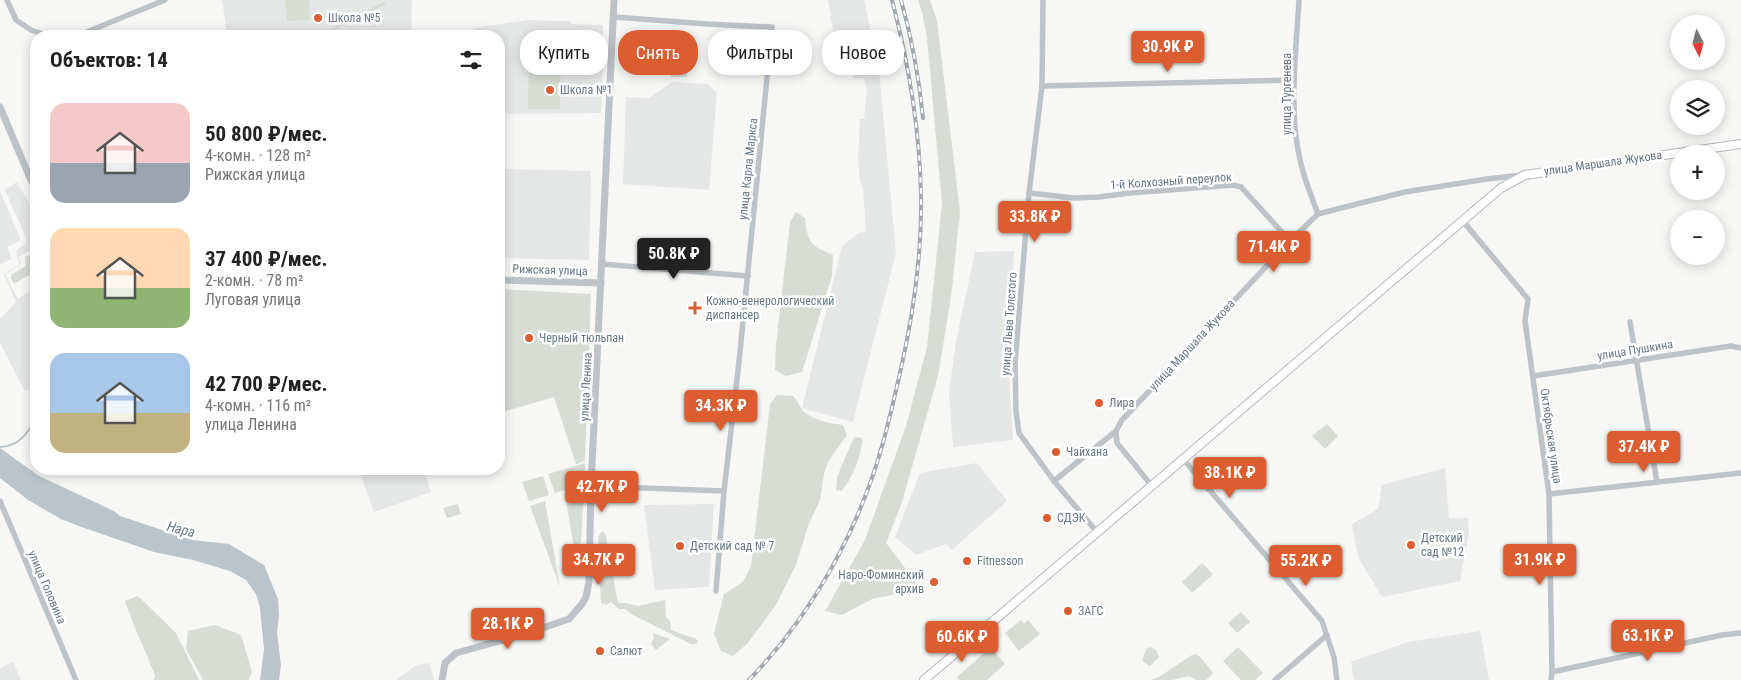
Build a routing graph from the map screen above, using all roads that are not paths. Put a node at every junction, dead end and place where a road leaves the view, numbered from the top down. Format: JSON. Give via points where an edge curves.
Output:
{"nodes":[{"id":1,"x":7,"y":0,"type":"edge"},
{"id":2,"x":166,"y":0,"type":"edge"},
{"id":3,"x":614,"y":0,"type":"edge"},
{"id":4,"x":1043,"y":0,"type":"edge"},
{"id":5,"x":1299,"y":0,"type":"edge"},
{"id":6,"x":614,"y":17,"type":"junction"},
{"id":7,"x":31,"y":30,"type":"edge"},
{"id":8,"x":92,"y":30,"type":"edge"},
{"id":9,"x":1294,"y":80,"type":"junction"},
{"id":10,"x":1042,"y":86,"type":"junction"},
{"id":11,"x":0,"y":107,"type":"edge"},
{"id":12,"x":1741,"y":144,"type":"edge"},
{"id":13,"x":1525,"y":175,"type":"junction"},
{"id":14,"x":30,"y":178,"type":"edge"},
{"id":15,"x":1029,"y":193,"type":"junction"},
{"id":16,"x":1318,"y":214,"type":"junction"},
{"id":17,"x":1462,"y":220,"type":"junction"},
{"id":18,"x":1290,"y":241,"type":"junction"},
{"id":19,"x":602,"y":264,"type":"junction"},
{"id":20,"x":748,"y":276,"type":"junction"},
{"id":21,"x":505,"y":280,"type":"edge"},
{"id":22,"x":601,"y":283,"type":"junction"},
{"id":23,"x":1630,"y":322,"type":"dead end"},
{"id":24,"x":1741,"y":348,"type":"edge"},
{"id":25,"x":1636,"y":360,"type":"junction"},
{"id":26,"x":1533,"y":376,"type":"junction"},
{"id":27,"x":1116,"y":431,"type":"junction"},
{"id":28,"x":1183,"y":459,"type":"junction"},
{"id":29,"x":1741,"y":472,"type":"edge"},
{"id":30,"x":1054,"y":481,"type":"junction"},
{"id":31,"x":1657,"y":482,"type":"junction"},
{"id":32,"x":591,"y":486,"type":"junction"},
{"id":33,"x":1152,"y":486,"type":"junction"},
{"id":34,"x":724,"y":491,"type":"junction"},
{"id":35,"x":1549,"y":494,"type":"junction"},
{"id":36,"x":0,"y":501,"type":"edge"},
{"id":37,"x":1097,"y":532,"type":"junction"},
{"id":38,"x":716,"y":590,"type":"dead end"},
{"id":39,"x":1741,"y":634,"type":"edge"},
{"id":40,"x":1327,"y":635,"type":"junction"},
{"id":41,"x":1552,"y":672,"type":"junction"},
{"id":42,"x":76,"y":680,"type":"edge"},
{"id":43,"x":442,"y":680,"type":"edge"},
{"id":44,"x":924,"y":680,"type":"edge"},
{"id":45,"x":1275,"y":680,"type":"edge"},
{"id":46,"x":1336,"y":680,"type":"edge"},
{"id":47,"x":1550,"y":680,"type":"edge"}],
"edges":[{"from":1,"to":7,"type":"street","via":[[16,20]]},
{"from":2,"to":8,"type":"street"},
{"from":3,"to":6,"type":"street","name":"улица Ленина"},
{"from":4,"to":10,"type":"street","name":"улица Льва Толстого"},
{"from":5,"to":9,"type":"street","name":"улица Тургенева"},
{"from":6,"to":19,"type":"street","name":"улица Ленина"},
{"from":6,"to":20,"type":"street","name":"улица Карла Маркса","via":[[772,27]]},
{"from":9,"to":10,"type":"street"},
{"from":9,"to":16,"type":"street","name":"улица Тургенева","via":[[1295,132],[1301,164]]},
{"from":10,"to":15,"type":"street","name":"улица Льва Толстого"},
{"from":11,"to":14,"type":"street"},
{"from":12,"to":13,"type":"main road","name":"улица Маршала Жукова"},
{"from":13,"to":16,"type":"street","name":"улица Маршала Жукова","via":[[1405,192]]},
{"from":13,"to":17,"type":"main road","name":"улица Маршала Жукова","via":[[1501,188]]},
{"from":15,"to":18,"type":"street","name":"1-й Колхозный переулок","via":[[1082,198],[1241,187]]},
{"from":15,"to":30,"type":"street","name":"улица Льва Толстого","via":[[1015,363],[1016,412],[1019,434]]},
{"from":16,"to":18,"type":"street","name":"улица Маршала Жукова"},
{"from":17,"to":26,"type":"street","name":"Октябрьская улица","via":[[1528,299],[1525,321]]},
{"from":17,"to":28,"type":"main road","name":"улица Маршала Жукова"},
{"from":18,"to":27,"type":"street","name":"улица Маршала Жукова","via":[[1122,420]]},
{"from":19,"to":20,"type":"street","name":"Рижская улица"},
{"from":19,"to":22,"type":"street","name":"улица Ленина"},
{"from":20,"to":34,"type":"street","name":"улица Карла Маркса"},
{"from":21,"to":22,"type":"street","name":"Рижская улица"},
{"from":22,"to":32,"type":"street","name":"улица Ленина"},
{"from":23,"to":25,"type":"street"},
{"from":24,"to":25,"type":"street","name":"улица Пушкина","via":[[1731,346]]},
{"from":25,"to":26,"type":"street","name":"улица Пушкина"},
{"from":25,"to":31,"type":"street"},
{"from":26,"to":35,"type":"street","name":"Октябрьская улица"},
{"from":27,"to":30,"type":"street","name":"улица Маршала Жукова"},
{"from":27,"to":33,"type":"street","via":[[1117,443]]},
{"from":28,"to":33,"type":"main road","name":"улица Маршала Жукова"},
{"from":28,"to":40,"type":"street","via":[[1322,621]]},
{"from":29,"to":31,"type":"street"},
{"from":30,"to":37,"type":"street","name":"улица Льва Толстого"},
{"from":31,"to":35,"type":"street"},
{"from":32,"to":34,"type":"street"},
{"from":32,"to":43,"type":"street","name":"улица Ленина","via":[[589,582],[582,604],[569,618],[456,653],[445,663]]},
{"from":33,"to":37,"type":"main road","name":"улица Маршала Жукова"},
{"from":34,"to":38,"type":"street","name":"улица Карла Маркса"},
{"from":35,"to":41,"type":"street","name":"Октябрьская улица"},
{"from":36,"to":42,"type":"street","name":"улица Головина"},
{"from":37,"to":44,"type":"main road","name":"улица Маршала Жукова"},
{"from":39,"to":41,"type":"street","via":[[1722,635]]},
{"from":40,"to":45,"type":"street"},
{"from":40,"to":46,"type":"street","via":[[1334,657]]},
{"from":41,"to":47,"type":"street","name":"Октябрьская улица"}]}
